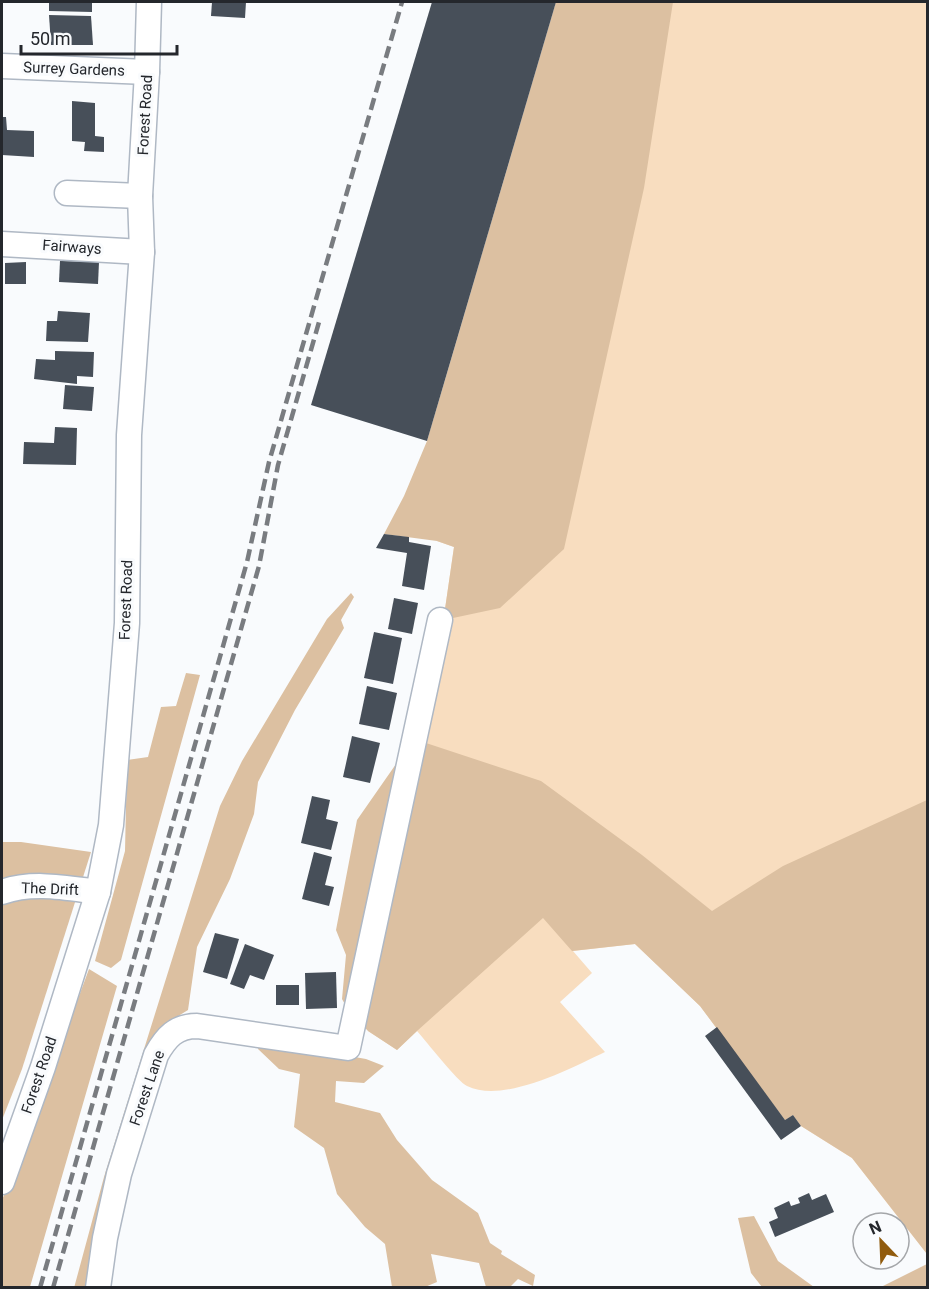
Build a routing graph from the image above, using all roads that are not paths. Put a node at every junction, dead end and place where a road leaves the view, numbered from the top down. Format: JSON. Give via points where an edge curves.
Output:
{"nodes":[{"id":1,"x":149,"y":2,"type":"edge"},
{"id":2,"x":2,"y":66,"type":"edge"},
{"id":3,"x":147,"y":72,"type":"junction"},
{"id":4,"x":67,"y":193,"type":"dead end"},
{"id":5,"x":140,"y":196,"type":"junction"},
{"id":6,"x":2,"y":244,"type":"edge"},
{"id":7,"x":142,"y":252,"type":"junction"},
{"id":8,"x":440,"y":620,"type":"dead end"},
{"id":9,"x":2,"y":892,"type":"edge"},
{"id":10,"x":98,"y":892,"type":"junction"},
{"id":11,"x":2,"y":1182,"type":"edge"},
{"id":12,"x":98,"y":1287,"type":"edge"}],
"edges":[{"from":1,"to":3,"type":"street","name":"Forest Road"},
{"from":2,"to":3,"type":"street","name":"Surrey Gardens"},
{"from":3,"to":5,"type":"street","name":"Forest Road"},
{"from":4,"to":5,"type":"street"},
{"from":5,"to":7,"type":"street","name":"Forest Road"},
{"from":6,"to":7,"type":"street","name":"Fairways"},
{"from":7,"to":10,"type":"street","name":"Forest Road","via":[[129,435],[127,623],[111,825]]},
{"from":8,"to":12,"type":"street","name":"Forest Lane","via":[[348,1048],[197,1026],[175,1030],[163,1041],[119,1174]]},
{"from":9,"to":10,"type":"street","name":"The Drift","via":[[18,886]]},
{"from":10,"to":11,"type":"street","name":"Forest Road"}]}
